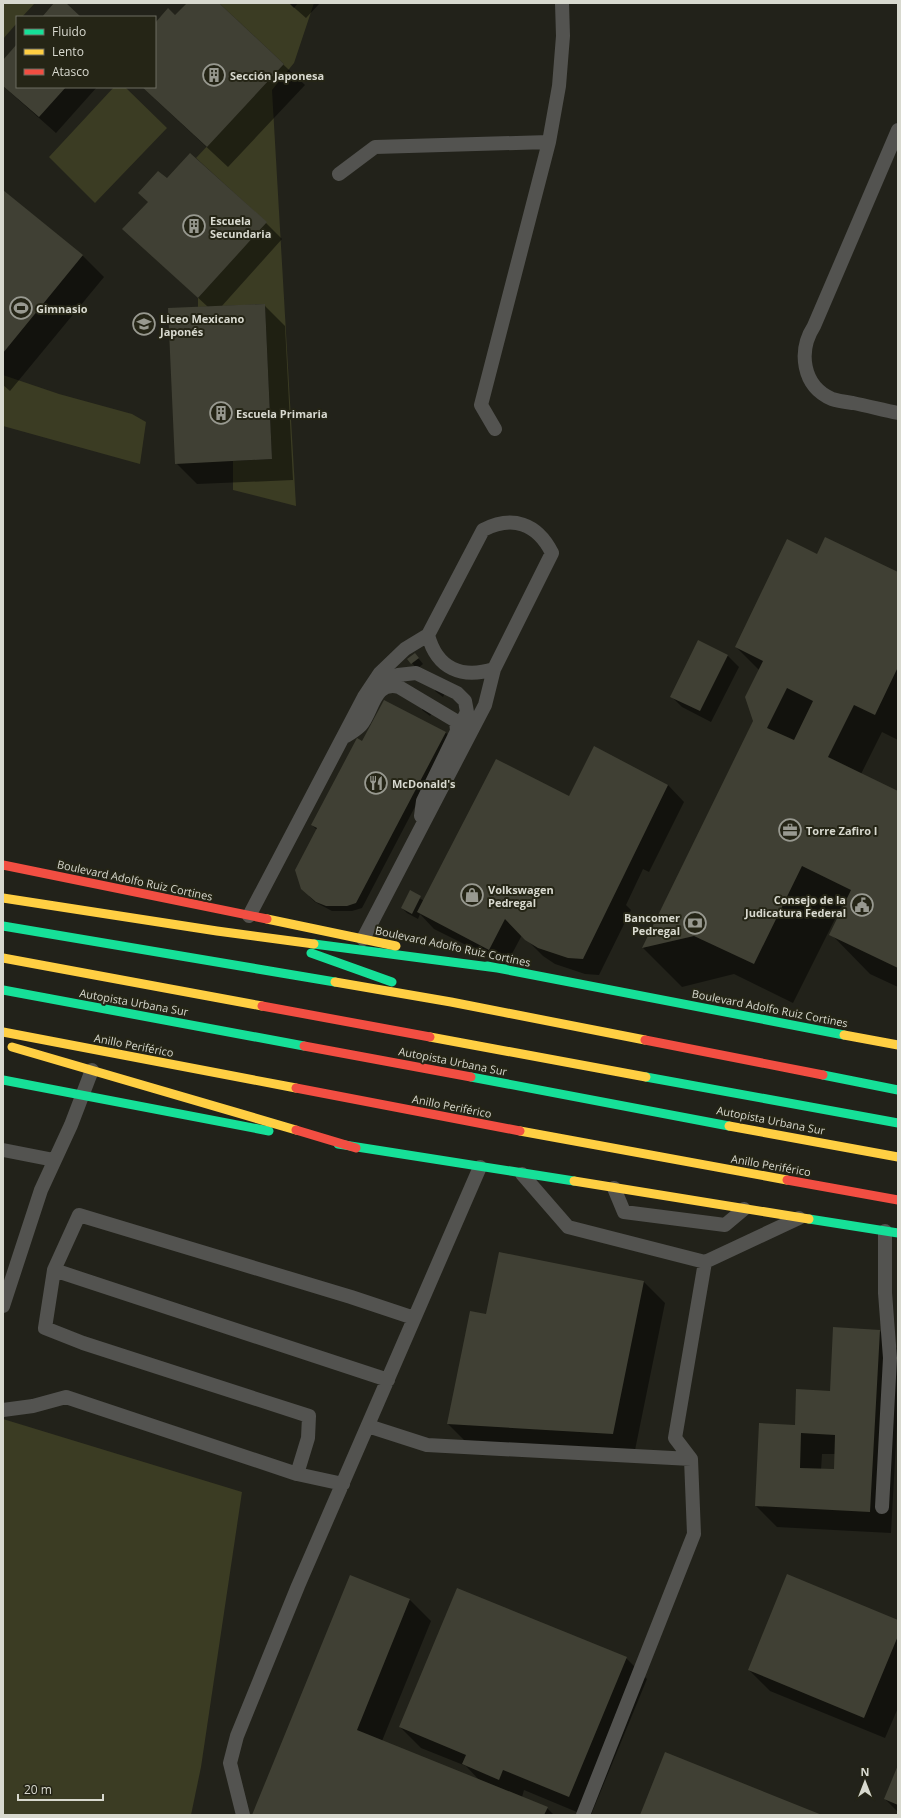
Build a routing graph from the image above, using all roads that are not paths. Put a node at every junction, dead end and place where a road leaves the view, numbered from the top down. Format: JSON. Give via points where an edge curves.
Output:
{"nodes":[{"id":1,"x":562,"y":3,"type":"edge"},
{"id":2,"x":898,"y":130,"type":"edge"},
{"id":3,"x":549,"y":142,"type":"junction"},
{"id":4,"x":339,"y":174,"type":"dead end"},
{"id":5,"x":898,"y":413,"type":"edge"},
{"id":6,"x":495,"y":429,"type":"dead end"},
{"id":7,"x":428,"y":635,"type":"junction"},
{"id":8,"x":494,"y":669,"type":"junction"},
{"id":9,"x":380,"y":690,"type":"junction"},
{"id":10,"x":457,"y":731,"type":"junction"},
{"id":11,"x":342,"y":739,"type":"junction"},
{"id":12,"x":418,"y":830,"type":"junction"},
{"id":13,"x":3,"y":865,"type":"edge"},
{"id":14,"x":3,"y":898,"type":"edge"},
{"id":15,"x":249,"y":916,"type":"junction"},
{"id":16,"x":3,"y":926,"type":"edge"},
{"id":17,"x":267,"y":938,"type":"junction"},
{"id":18,"x":363,"y":939,"type":"junction"},
{"id":19,"x":3,"y":958,"type":"edge"},
{"id":20,"x":505,"y":969,"type":"junction"},
{"id":21,"x":3,"y":990,"type":"edge"},
{"id":22,"x":452,"y":1002,"type":"junction"},
{"id":23,"x":3,"y":1032,"type":"edge"},
{"id":24,"x":3,"y":1044,"type":"edge"},
{"id":25,"x":898,"y":1045,"type":"edge"},
{"id":26,"x":92,"y":1070,"type":"junction"},
{"id":27,"x":3,"y":1080,"type":"edge"},
{"id":28,"x":898,"y":1090,"type":"edge"},
{"id":29,"x":82,"y":1095,"type":"junction"},
{"id":30,"x":898,"y":1123,"type":"edge"},
{"id":31,"x":356,"y":1148,"type":"junction"},
{"id":32,"x":3,"y":1150,"type":"edge"},
{"id":33,"x":898,"y":1156,"type":"edge"},
{"id":34,"x":54,"y":1160,"type":"junction"},
{"id":35,"x":480,"y":1167,"type":"junction"},
{"id":36,"x":522,"y":1174,"type":"junction"},
{"id":37,"x":614,"y":1188,"type":"junction"},
{"id":38,"x":898,"y":1200,"type":"edge"},
{"id":39,"x":744,"y":1209,"type":"junction"},
{"id":40,"x":800,"y":1217,"type":"junction"},
{"id":41,"x":891,"y":1232,"type":"edge"},
{"id":42,"x":705,"y":1262,"type":"junction"},
{"id":43,"x":54,"y":1270,"type":"junction"},
{"id":44,"x":3,"y":1306,"type":"edge"},
{"id":45,"x":414,"y":1318,"type":"junction"},
{"id":46,"x":388,"y":1380,"type":"junction"},
{"id":47,"x":3,"y":1410,"type":"edge"},
{"id":48,"x":368,"y":1426,"type":"junction"},
{"id":49,"x":691,"y":1459,"type":"junction"},
{"id":50,"x":297,"y":1474,"type":"junction"},
{"id":51,"x":343,"y":1484,"type":"junction"},
{"id":52,"x":882,"y":1507,"type":"dead end"},
{"id":53,"x":243,"y":1815,"type":"edge"},
{"id":54,"x":582,"y":1815,"type":"edge"}],
"edges":[{"from":1,"to":3,"type":"lane","via":[[563,36],[559,86]]},
{"from":2,"to":5,"type":"lane","via":[[808,336],[804,358],[812,382],[832,399]]},
{"from":3,"to":4,"type":"lane","via":[[375,147]]},
{"from":3,"to":6,"type":"lane","via":[[481,405]]},
{"from":7,"to":8,"type":"lane","via":[[436,655],[452,669],[466,674],[480,674]]},
{"from":7,"to":8,"type":"lane","via":[[483,530],[503,522],[514,522],[531,528],[546,541],[552,553]]},
{"from":7,"to":11,"type":"lane","via":[[380,672]]},
{"from":8,"to":12,"type":"lane","via":[[485,704]]},
{"from":9,"to":10,"type":"lane","via":[[389,686],[399,687],[454,718],[458,725]]},
{"from":9,"to":10,"type":"lane","via":[[383,684],[398,675],[416,672],[457,693],[465,701],[467,712]]},
{"from":9,"to":11,"type":"lane","via":[[361,724]]},
{"from":10,"to":12,"type":"lane","via":[[423,800]]},
{"from":11,"to":15,"type":"lane"},
{"from":12,"to":18,"type":"lane"},
{"from":13,"to":15,"type":"main road","name":"Boulevard Adolfo Ruiz Cortines"},
{"from":14,"to":17,"type":"main road"},
{"from":15,"to":18,"type":"main road","name":"Boulevard Adolfo Ruiz Cortines"},
{"from":16,"to":22,"type":"main road"},
{"from":17,"to":20,"type":"main road"},
{"from":17,"to":22,"type":"main road"},
{"from":18,"to":20,"type":"main road","name":"Boulevard Adolfo Ruiz Cortines"},
{"from":19,"to":30,"type":"main road","name":"Autopista Urbana Sur"},
{"from":20,"to":25,"type":"main road","name":"Boulevard Adolfo Ruiz Cortines"},
{"from":21,"to":33,"type":"main road","name":"Autopista Urbana Sur"},
{"from":22,"to":28,"type":"main road"},
{"from":23,"to":38,"type":"main road","name":"Anillo Periférico"},
{"from":24,"to":26,"type":"main road"},
{"from":26,"to":29,"type":"lane"},
{"from":26,"to":31,"type":"main road"},
{"from":27,"to":29,"type":"main road"},
{"from":29,"to":31,"type":"main road"},
{"from":29,"to":34,"type":"lane"},
{"from":31,"to":35,"type":"main road"},
{"from":32,"to":34,"type":"lane"},
{"from":34,"to":44,"type":"lane","via":[[41,1190]]},
{"from":35,"to":36,"type":"main road"},
{"from":35,"to":45,"type":"lane"},
{"from":36,"to":37,"type":"main road"},
{"from":36,"to":42,"type":"lane","via":[[568,1227]]},
{"from":37,"to":39,"type":"main road"},
{"from":37,"to":39,"type":"lane","via":[[624,1212],[725,1225]]},
{"from":39,"to":40,"type":"main road"},
{"from":40,"to":41,"type":"main road"},
{"from":40,"to":42,"type":"lane"},
{"from":41,"to":52,"type":"lane","via":[[885,1293],[890,1358]]},
{"from":42,"to":49,"type":"lane","via":[[675,1438]]},
{"from":43,"to":45,"type":"lane","via":[[78,1214]]},
{"from":43,"to":46,"type":"lane"},
{"from":43,"to":50,"type":"lane","via":[[46,1328],[83,1343],[309,1416],[308,1438]]},
{"from":45,"to":46,"type":"lane"},
{"from":46,"to":48,"type":"lane"},
{"from":47,"to":50,"type":"lane","via":[[66,1397]]},
{"from":48,"to":49,"type":"lane","via":[[427,1445]]},
{"from":48,"to":51,"type":"lane"},
{"from":49,"to":54,"type":"lane","via":[[694,1534]]},
{"from":50,"to":51,"type":"lane"},
{"from":51,"to":53,"type":"lane","via":[[237,1736],[230,1763]]}]}
